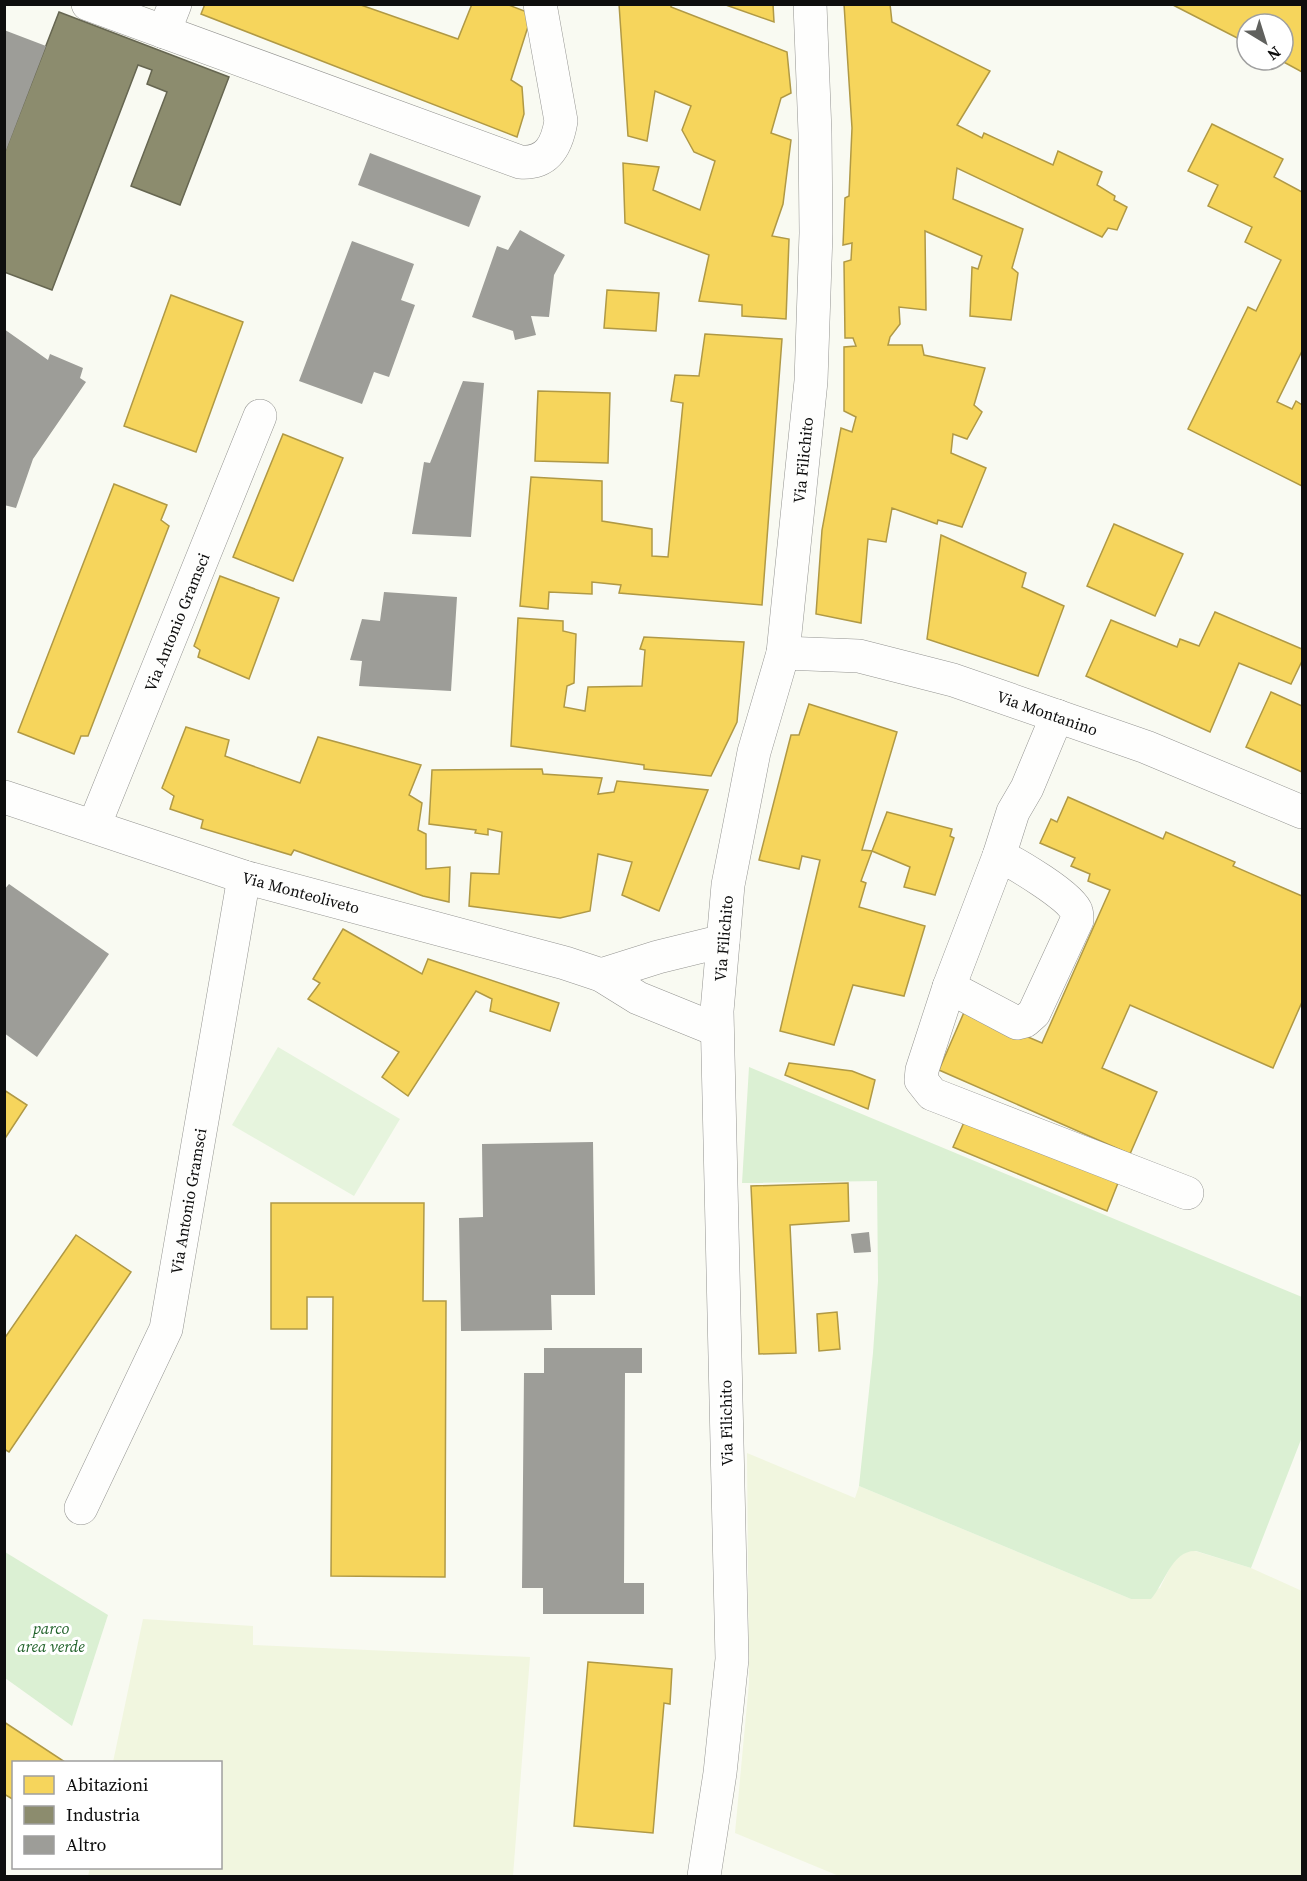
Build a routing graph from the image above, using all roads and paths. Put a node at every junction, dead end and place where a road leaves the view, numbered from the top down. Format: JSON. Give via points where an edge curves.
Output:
{"nodes":[{"id":1,"x":88,"y":4,"type":"edge"},
{"id":2,"x":540,"y":4,"type":"edge"},
{"id":3,"x":810,"y":4,"type":"edge"},
{"id":4,"x":169,"y":18,"type":"edge"},
{"id":5,"x":260,"y":416,"type":"dead end"},
{"id":6,"x":783,"y":653,"type":"junction"},
{"id":7,"x":1057,"y":716,"type":"junction"},
{"id":8,"x":4,"y":797,"type":"edge"},
{"id":9,"x":1302,"y":812,"type":"edge"},
{"id":10,"x":94,"y":826,"type":"junction"},
{"id":11,"x":999,"y":855,"type":"junction"},
{"id":12,"x":244,"y":877,"type":"junction"},
{"id":13,"x":723,"y":941,"type":"junction"},
{"id":14,"x":601,"y":975,"type":"junction"},
{"id":15,"x":949,"y":987,"type":"junction"},
{"id":16,"x":717,"y":1030,"type":"junction"},
{"id":17,"x":1187,"y":1194,"type":"dead end"},
{"id":18,"x":81,"y":1508,"type":"dead end"},
{"id":19,"x":704,"y":1876,"type":"edge"}],
"edges":[{"from":1,"to":4,"type":"street"},
{"from":2,"to":4,"type":"street","via":[[561,121],[552,150],[528,162]]},
{"from":3,"to":6,"type":"street","name":"Via Filichito","via":[[816,233],[811,381]]},
{"from":5,"to":10,"type":"street","name":"Via Antonio Gramsci"},
{"from":6,"to":7,"type":"street","name":"Via Montanino","via":[[859,656],[953,680]]},
{"from":6,"to":13,"type":"street","name":"Via Filichito","via":[[754,752],[728,885]]},
{"from":7,"to":9,"type":"street","name":"Via Montanino","via":[[1146,747]]},
{"from":7,"to":11,"type":"street","via":[[1013,812]]},
{"from":8,"to":10,"type":"street","name":"Via Monteoliveto"},
{"from":10,"to":12,"type":"street","name":"Via Monteoliveto"},
{"from":11,"to":15,"type":"street"},
{"from":11,"to":15,"type":"street","via":[[1070,901],[1077,920],[1034,1012],[1025,1021],[1017,1023]]},
{"from":12,"to":14,"type":"street","name":"Via Monteoliveto"},
{"from":12,"to":18,"type":"street","name":"Via Antonio Gramsci","via":[[166,1329]]},
{"from":13,"to":14,"type":"street"},
{"from":13,"to":16,"type":"street","name":"Via Filichito"},
{"from":14,"to":16,"type":"street","name":"Via Monteoliveto","via":[[638,998]]},
{"from":15,"to":17,"type":"street","via":[[922,1070],[921,1080],[932,1094]]},
{"from":16,"to":19,"type":"street","name":"Via Filichito","via":[[732,1659]]}]}
